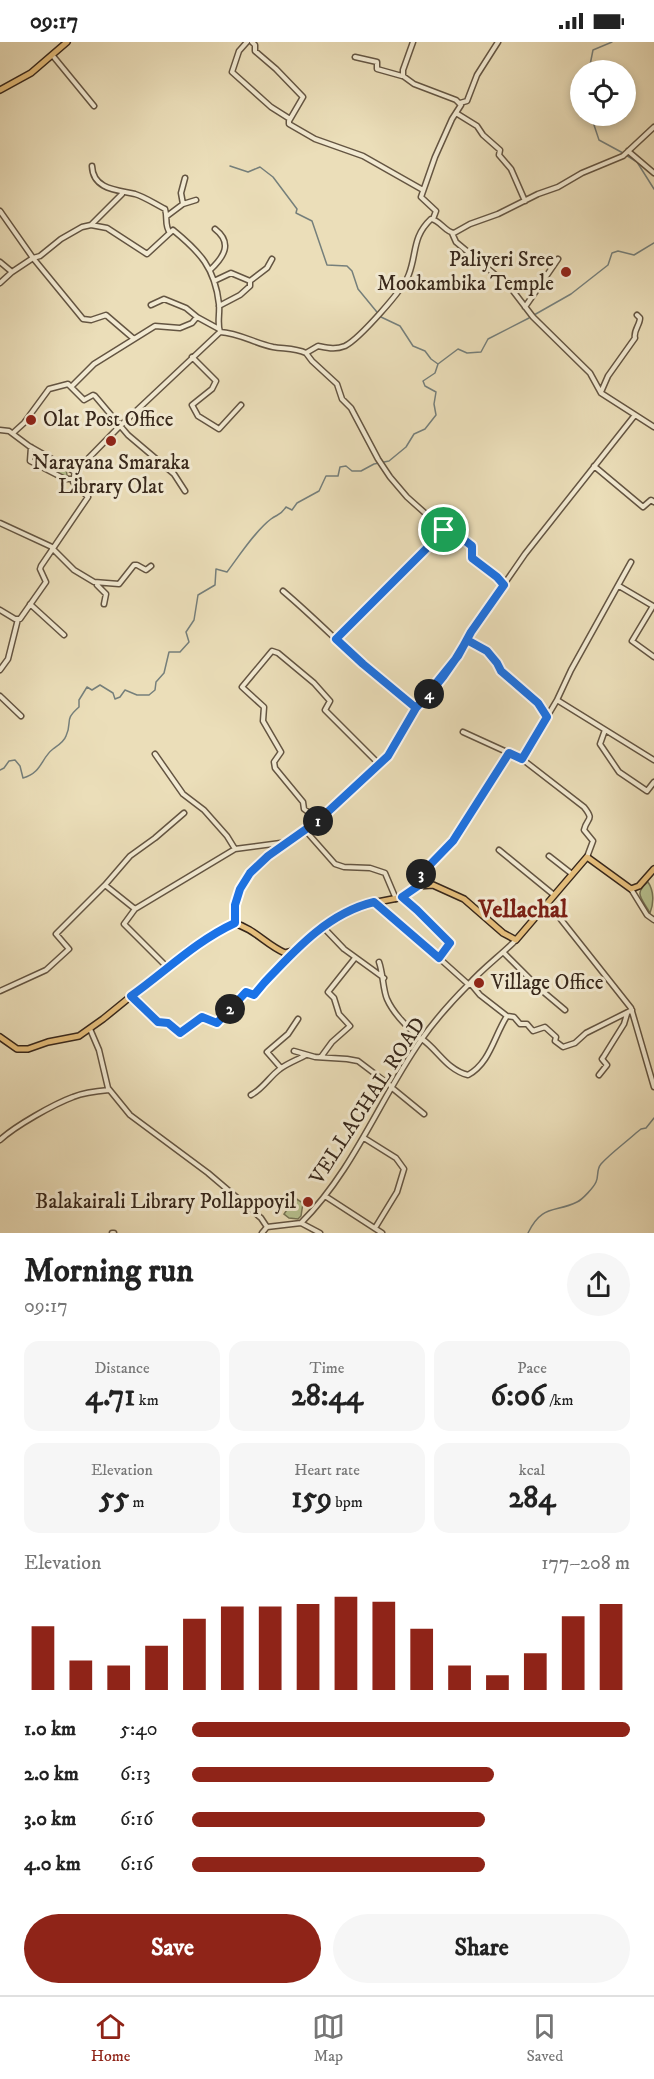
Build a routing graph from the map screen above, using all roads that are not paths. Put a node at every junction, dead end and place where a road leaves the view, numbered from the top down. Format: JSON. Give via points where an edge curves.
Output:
{"nodes":[{"id":1,"x":67,"y":42,"type":"edge"},
{"id":2,"x":247,"y":42,"type":"edge"},
{"id":3,"x":252,"y":42,"type":"edge"},
{"id":4,"x":413,"y":42,"type":"edge"},
{"id":5,"x":498,"y":42,"type":"edge"},
{"id":6,"x":53,"y":56,"type":"junction"},
{"id":7,"x":355,"y":57,"type":"dead end"},
{"id":8,"x":403,"y":76,"type":"junction"},
{"id":9,"x":0,"y":90,"type":"edge"},
{"id":10,"x":460,"y":103,"type":"junction"},
{"id":11,"x":94,"y":106,"type":"dead end"},
{"id":12,"x":456,"y":113,"type":"junction"},
{"id":13,"x":290,"y":119,"type":"junction"},
{"id":14,"x":654,"y":127,"type":"edge"},
{"id":15,"x":628,"y":152,"type":"junction"},
{"id":16,"x":92,"y":166,"type":"dead end"},
{"id":17,"x":654,"y":173,"type":"edge"},
{"id":18,"x":185,"y":178,"type":"dead end"},
{"id":19,"x":423,"y":190,"type":"junction"},
{"id":20,"x":122,"y":194,"type":"junction"},
{"id":21,"x":196,"y":200,"type":"dead end"},
{"id":22,"x":525,"y":201,"type":"junction"},
{"id":23,"x":183,"y":204,"type":"junction"},
{"id":24,"x":0,"y":211,"type":"edge"},
{"id":25,"x":167,"y":217,"type":"junction"},
{"id":26,"x":433,"y":219,"type":"junction"},
{"id":27,"x":90,"y":225,"type":"junction"},
{"id":28,"x":215,"y":229,"type":"dead end"},
{"id":29,"x":170,"y":233,"type":"junction"},
{"id":30,"x":452,"y":233,"type":"junction"},
{"id":31,"x":33,"y":258,"type":"junction"},
{"id":32,"x":272,"y":259,"type":"dead end"},
{"id":33,"x":558,"y":259,"type":"dead end"},
{"id":34,"x":0,"y":262,"type":"edge"},
{"id":35,"x":210,"y":270,"type":"junction"},
{"id":36,"x":12,"y":272,"type":"junction"},
{"id":37,"x":214,"y":281,"type":"junction"},
{"id":38,"x":250,"y":281,"type":"junction"},
{"id":39,"x":0,"y":283,"type":"edge"},
{"id":40,"x":151,"y":305,"type":"dead end"},
{"id":41,"x":219,"y":306,"type":"junction"},
{"id":42,"x":525,"y":307,"type":"junction"},
{"id":43,"x":637,"y":315,"type":"dead end"},
{"id":44,"x":197,"y":317,"type":"junction"},
{"id":45,"x":220,"y":331,"type":"junction"},
{"id":46,"x":134,"y":339,"type":"junction"},
{"id":47,"x":306,"y":352,"type":"junction"},
{"id":48,"x":192,"y":357,"type":"junction"},
{"id":49,"x":71,"y":387,"type":"junction"},
{"id":50,"x":601,"y":393,"type":"junction"},
{"id":51,"x":241,"y":405,"type":"dead end"},
{"id":52,"x":634,"y":415,"type":"junction"},
{"id":53,"x":121,"y":426,"type":"junction"},
{"id":54,"x":654,"y":427,"type":"edge"},
{"id":55,"x":0,"y":430,"type":"edge"},
{"id":56,"x":13,"y":433,"type":"junction"},
{"id":57,"x":32,"y":447,"type":"junction"},
{"id":58,"x":594,"y":466,"type":"junction"},
{"id":59,"x":75,"y":472,"type":"junction"},
{"id":60,"x":73,"y":479,"type":"junction"},
{"id":61,"x":184,"y":491,"type":"dead end"},
{"id":62,"x":654,"y":502,"type":"edge"},
{"id":63,"x":0,"y":523,"type":"edge"},
{"id":64,"x":444,"y":530,"type":"junction"},
{"id":65,"x":52,"y":548,"type":"junction"},
{"id":66,"x":631,"y":562,"type":"dead end"},
{"id":67,"x":150,"y":566,"type":"dead end"},
{"id":68,"x":94,"y":582,"type":"junction"},
{"id":69,"x":504,"y":585,"type":"junction"},
{"id":70,"x":619,"y":586,"type":"junction"},
{"id":71,"x":283,"y":591,"type":"dead end"},
{"id":72,"x":30,"y":604,"type":"junction"},
{"id":73,"x":104,"y":604,"type":"dead end"},
{"id":74,"x":0,"y":610,"type":"edge"},
{"id":75,"x":18,"y":620,"type":"junction"},
{"id":76,"x":64,"y":635,"type":"dead end"},
{"id":77,"x":336,"y":639,"type":"junction"},
{"id":78,"x":467,"y":640,"type":"junction"},
{"id":79,"x":654,"y":657,"type":"edge"},
{"id":80,"x":0,"y":670,"type":"edge"},
{"id":81,"x":0,"y":696,"type":"edge"},
{"id":82,"x":557,"y":700,"type":"junction"},
{"id":83,"x":416,"y":708,"type":"junction"},
{"id":84,"x":21,"y":716,"type":"dead end"},
{"id":85,"x":547,"y":717,"type":"junction"},
{"id":86,"x":605,"y":730,"type":"junction"},
{"id":87,"x":463,"y":732,"type":"dead end"},
{"id":88,"x":509,"y":753,"type":"junction"},
{"id":89,"x":155,"y":754,"type":"dead end"},
{"id":90,"x":522,"y":759,"type":"junction"},
{"id":91,"x":654,"y":760,"type":"edge"},
{"id":92,"x":379,"y":764,"type":"junction"},
{"id":93,"x":654,"y":782,"type":"edge"},
{"id":94,"x":184,"y":813,"type":"dead end"},
{"id":95,"x":319,"y":820,"type":"junction"},
{"id":96,"x":305,"y":830,"type":"junction"},
{"id":97,"x":288,"y":842,"type":"junction"},
{"id":98,"x":235,"y":849,"type":"junction"},
{"id":99,"x":499,"y":850,"type":"dead end"},
{"id":100,"x":549,"y":856,"type":"dead end"},
{"id":101,"x":587,"y":856,"type":"junction"},
{"id":102,"x":654,"y":870,"type":"edge"},
{"id":103,"x":572,"y":874,"type":"junction"},
{"id":104,"x":105,"y":885,"type":"junction"},
{"id":105,"x":418,"y":886,"type":"junction"},
{"id":106,"x":631,"y":889,"type":"junction"},
{"id":107,"x":555,"y":895,"type":"junction"},
{"id":108,"x":399,"y":898,"type":"junction"},
{"id":109,"x":374,"y":902,"type":"junction"},
{"id":110,"x":547,"y":904,"type":"junction"},
{"id":111,"x":135,"y":909,"type":"junction"},
{"id":112,"x":654,"y":920,"type":"edge"},
{"id":113,"x":235,"y":923,"type":"junction"},
{"id":114,"x":323,"y":927,"type":"junction"},
{"id":115,"x":516,"y":940,"type":"junction"},
{"id":116,"x":293,"y":951,"type":"junction"},
{"id":117,"x":504,"y":953,"type":"junction"},
{"id":118,"x":355,"y":958,"type":"junction"},
{"id":119,"x":439,"y":958,"type":"junction"},
{"id":120,"x":379,"y":962,"type":"dead end"},
{"id":121,"x":167,"y":967,"type":"junction"},
{"id":122,"x":384,"y":978,"type":"junction"},
{"id":123,"x":469,"y":983,"type":"junction"},
{"id":124,"x":0,"y":991,"type":"edge"},
{"id":125,"x":131,"y":996,"type":"junction"},
{"id":126,"x":565,"y":1010,"type":"dead end"},
{"id":127,"x":630,"y":1011,"type":"junction"},
{"id":128,"x":507,"y":1016,"type":"junction"},
{"id":129,"x":298,"y":1019,"type":"dead end"},
{"id":130,"x":90,"y":1029,"type":"junction"},
{"id":131,"x":0,"y":1037,"type":"edge"},
{"id":132,"x":422,"y":1039,"type":"junction"},
{"id":133,"x":294,"y":1051,"type":"dead end"},
{"id":134,"x":306,"y":1054,"type":"junction"},
{"id":135,"x":321,"y":1057,"type":"junction"},
{"id":136,"x":281,"y":1068,"type":"junction"},
{"id":137,"x":599,"y":1075,"type":"dead end"},
{"id":138,"x":391,"y":1086,"type":"junction"},
{"id":139,"x":654,"y":1087,"type":"edge"},
{"id":140,"x":110,"y":1090,"type":"junction"},
{"id":141,"x":251,"y":1095,"type":"dead end"},
{"id":142,"x":424,"y":1114,"type":"dead end"},
{"id":143,"x":364,"y":1138,"type":"junction"},
{"id":144,"x":0,"y":1140,"type":"edge"},
{"id":145,"x":325,"y":1196,"type":"junction"},
{"id":146,"x":301,"y":1223,"type":"junction"},
{"id":147,"x":267,"y":1227,"type":"junction"},
{"id":148,"x":375,"y":1228,"type":"junction"},
{"id":149,"x":262,"y":1233,"type":"edge"},
{"id":150,"x":321,"y":1233,"type":"edge"},
{"id":151,"x":382,"y":1233,"type":"edge"}],
"edges":[{"from":1,"to":6,"type":"main road"},
{"from":2,"to":13,"type":"street","via":[[239,51],[232,72]]},
{"from":3,"to":13,"type":"street","via":[[255,51],[303,97]]},
{"from":4,"to":8,"type":"street"},
{"from":5,"to":10,"type":"street","via":[[477,75],[467,101]]},
{"from":6,"to":9,"type":"main road"},
{"from":6,"to":11,"type":"street"},
{"from":7,"to":8,"type":"street","via":[[377,62],[377,69]]},
{"from":8,"to":10,"type":"street"},
{"from":10,"to":12,"type":"street"},
{"from":12,"to":19,"type":"street"},
{"from":12,"to":22,"type":"street","via":[[477,126],[500,150]]},
{"from":13,"to":19,"type":"street","via":[[289,124],[304,134],[363,156]]},
{"from":14,"to":15,"type":"street"},
{"from":15,"to":17,"type":"street"},
{"from":15,"to":22,"type":"street"},
{"from":16,"to":20,"type":"street","via":[[99,182]]},
{"from":18,"to":23,"type":"street","via":[[180,193]]},
{"from":19,"to":26,"type":"street","via":[[421,197],[436,211]]},
{"from":20,"to":25,"type":"street","via":[[142,197],[165,209]]},
{"from":20,"to":27,"type":"street"},
{"from":21,"to":23,"type":"street"},
{"from":22,"to":30,"type":"street"},
{"from":23,"to":25,"type":"street"},
{"from":24,"to":31,"type":"street"},
{"from":25,"to":29,"type":"street"},
{"from":26,"to":30,"type":"street"},
{"from":26,"to":47,"type":"street","via":[[415,242],[407,279],[379,314],[347,345],[328,349],[318,346]]},
{"from":27,"to":29,"type":"street","via":[[107,228],[144,254]]},
{"from":27,"to":31,"type":"street"},
{"from":28,"to":35,"type":"street","via":[[225,236],[226,242],[221,260]]},
{"from":29,"to":35,"type":"street","via":[[173,230],[184,239]]},
{"from":30,"to":42,"type":"street","via":[[456,243],[510,287]]},
{"from":31,"to":36,"type":"street"},
{"from":31,"to":46,"type":"street","via":[[83,319],[106,315]]},
{"from":32,"to":38,"type":"street"},
{"from":33,"to":42,"type":"street"},
{"from":34,"to":36,"type":"street"},
{"from":35,"to":37,"type":"street"},
{"from":36,"to":39,"type":"street"},
{"from":37,"to":38,"type":"street","via":[[231,273]]},
{"from":37,"to":41,"type":"street"},
{"from":38,"to":41,"type":"street","via":[[240,295]]},
{"from":40,"to":44,"type":"street","via":[[164,299]]},
{"from":41,"to":45,"type":"street"},
{"from":42,"to":50,"type":"street","via":[[590,373]]},
{"from":43,"to":50,"type":"street","via":[[640,321],[635,338]]},
{"from":44,"to":45,"type":"street"},
{"from":44,"to":46,"type":"street","via":[[180,328],[155,326]]},
{"from":45,"to":47,"type":"street"},
{"from":45,"to":48,"type":"street"},
{"from":46,"to":49,"type":"street","via":[[94,364]]},
{"from":47,"to":64,"type":"street","via":[[337,384],[380,462],[401,490]]},
{"from":48,"to":51,"type":"street","via":[[216,381],[192,405],[198,416],[219,429]]},
{"from":48,"to":53,"type":"street"},
{"from":49,"to":53,"type":"street","via":[[84,400],[95,396]]},
{"from":49,"to":56,"type":"street","via":[[68,384],[49,389]]},
{"from":50,"to":52,"type":"street"},
{"from":52,"to":54,"type":"street"},
{"from":52,"to":58,"type":"street"},
{"from":53,"to":59,"type":"street"},
{"from":53,"to":61,"type":"street","via":[[174,474]]},
{"from":55,"to":56,"type":"street"},
{"from":56,"to":57,"type":"street"},
{"from":57,"to":59,"type":"street"},
{"from":57,"to":60,"type":"street","via":[[30,461],[65,479]]},
{"from":58,"to":62,"type":"street","via":[[643,507],[651,500]]},
{"from":58,"to":69,"type":"street"},
{"from":59,"to":60,"type":"street"},
{"from":60,"to":65,"type":"street","via":[[88,497]]},
{"from":63,"to":65,"type":"street"},
{"from":64,"to":69,"type":"street","via":[[450,529],[466,540],[472,546],[472,558]]},
{"from":64,"to":77,"type":"street","via":[[441,538]]},
{"from":65,"to":68,"type":"street","via":[[74,570]]},
{"from":65,"to":72,"type":"street","via":[[40,567],[46,582]]},
{"from":66,"to":70,"type":"street"},
{"from":67,"to":68,"type":"street","via":[[146,570],[134,565],[119,584]]},
{"from":68,"to":73,"type":"street","via":[[106,594]]},
{"from":69,"to":78,"type":"street"},
{"from":70,"to":79,"type":"street","via":[[653,606],[632,640]]},
{"from":70,"to":82,"type":"street"},
{"from":71,"to":77,"type":"street"},
{"from":72,"to":75,"type":"street"},
{"from":72,"to":76,"type":"street"},
{"from":74,"to":75,"type":"street"},
{"from":75,"to":80,"type":"street","via":[[8,659]]},
{"from":77,"to":83,"type":"street"},
{"from":78,"to":83,"type":"street"},
{"from":78,"to":85,"type":"street","via":[[487,651],[501,671],[538,703]]},
{"from":81,"to":84,"type":"street"},
{"from":82,"to":85,"type":"street"},
{"from":82,"to":86,"type":"street"},
{"from":83,"to":92,"type":"street","via":[[388,756]]},
{"from":85,"to":90,"type":"street"},
{"from":86,"to":91,"type":"street"},
{"from":86,"to":93,"type":"street","via":[[600,744],[619,772],[647,791]]},
{"from":87,"to":88,"type":"street"},
{"from":88,"to":90,"type":"street"},
{"from":88,"to":105,"type":"street","via":[[453,841],[423,872]]},
{"from":89,"to":98,"type":"street","via":[[183,794],[204,810]]},
{"from":90,"to":101,"type":"street","via":[[590,815],[584,830],[593,841]]},
{"from":92,"to":95,"type":"street"},
{"from":92,"to":95,"type":"street","via":[[325,710],[330,701],[321,690],[272,651],[242,687],[264,707],[263,721],[281,752],[274,762],[275,768],[304,808]]},
{"from":94,"to":104,"type":"street","via":[[130,856]]},
{"from":95,"to":96,"type":"street"},
{"from":96,"to":97,"type":"street"},
{"from":96,"to":108,"type":"street","via":[[335,864],[385,873]]},
{"from":97,"to":98,"type":"street"},
{"from":97,"to":113,"type":"street","via":[[250,873],[235,905]]},
{"from":98,"to":111,"type":"street"},
{"from":99,"to":107,"type":"street"},
{"from":100,"to":103,"type":"street"},
{"from":101,"to":103,"type":"main road"},
{"from":101,"to":106,"type":"main road"},
{"from":102,"to":106,"type":"main road"},
{"from":103,"to":107,"type":"main road"},
{"from":104,"to":111,"type":"street"},
{"from":104,"to":124,"type":"street","via":[[56,934],[69,950],[46,970]]},
{"from":105,"to":108,"type":"main road"},
{"from":105,"to":115,"type":"main road","via":[[433,885],[464,900]]},
{"from":106,"to":112,"type":"street"},
{"from":107,"to":110,"type":"main road"},
{"from":108,"to":109,"type":"main road"},
{"from":108,"to":119,"type":"street","via":[[450,943]]},
{"from":109,"to":114,"type":"main road","via":[[357,906]]},
{"from":109,"to":119,"type":"street"},
{"from":110,"to":115,"type":"main road"},
{"from":110,"to":127,"type":"street"},
{"from":111,"to":121,"type":"street","via":[[124,924]]},
{"from":113,"to":116,"type":"main road","via":[[276,950]]},
{"from":113,"to":121,"type":"main road","via":[[210,935]]},
{"from":114,"to":116,"type":"main road"},
{"from":114,"to":118,"type":"street"},
{"from":115,"to":117,"type":"street","name":"VELLACHAL ROAD"},
{"from":116,"to":125,"type":"street","via":[[260,990],[254,995],[246,992],[217,1023],[202,1017],[180,1033],[168,1023],[158,1022]]},
{"from":117,"to":123,"type":"street","name":"VELLACHAL ROAD"},
{"from":117,"to":126,"type":"street"},
{"from":118,"to":122,"type":"street"},
{"from":118,"to":135,"type":"street","via":[[328,992],[350,1026]]},
{"from":119,"to":123,"type":"street"},
{"from":120,"to":122,"type":"street"},
{"from":121,"to":125,"type":"main road"},
{"from":122,"to":132,"type":"street","via":[[390,1005]]},
{"from":123,"to":128,"type":"street"},
{"from":123,"to":132,"type":"street","name":"VELLACHAL ROAD"},
{"from":125,"to":130,"type":"main road"},
{"from":127,"to":128,"type":"street","via":[[563,1047],[545,1027],[533,1031],[527,1024]]},
{"from":127,"to":137,"type":"street","via":[[602,1059],[607,1065]]},
{"from":127,"to":139,"type":"street"},
{"from":128,"to":132,"type":"street","via":[[481,1064],[468,1075],[448,1065]]},
{"from":129,"to":136,"type":"street","via":[[267,1053]]},
{"from":130,"to":131,"type":"main road","via":[[79,1036],[28,1049],[17,1049]]},
{"from":130,"to":140,"type":"street"},
{"from":132,"to":138,"type":"street","name":"VELLACHAL ROAD"},
{"from":133,"to":134,"type":"street"},
{"from":134,"to":135,"type":"street"},
{"from":134,"to":136,"type":"street"},
{"from":135,"to":138,"type":"street","via":[[358,1061]]},
{"from":136,"to":141,"type":"street"},
{"from":138,"to":142,"type":"street"},
{"from":138,"to":143,"type":"street","name":"VELLACHAL ROAD"},
{"from":140,"to":144,"type":"street","via":[[72,1097]]},
{"from":140,"to":147,"type":"street","via":[[136,1122],[205,1171]]},
{"from":143,"to":145,"type":"street","name":"VELLACHAL ROAD"},
{"from":143,"to":148,"type":"street","via":[[396,1158],[404,1169],[397,1192]]},
{"from":145,"to":146,"type":"street","name":"VELLACHAL ROAD"},
{"from":145,"to":148,"type":"street"},
{"from":146,"to":147,"type":"street"},
{"from":146,"to":150,"type":"street"},
{"from":147,"to":149,"type":"street"},
{"from":148,"to":151,"type":"street"}]}
